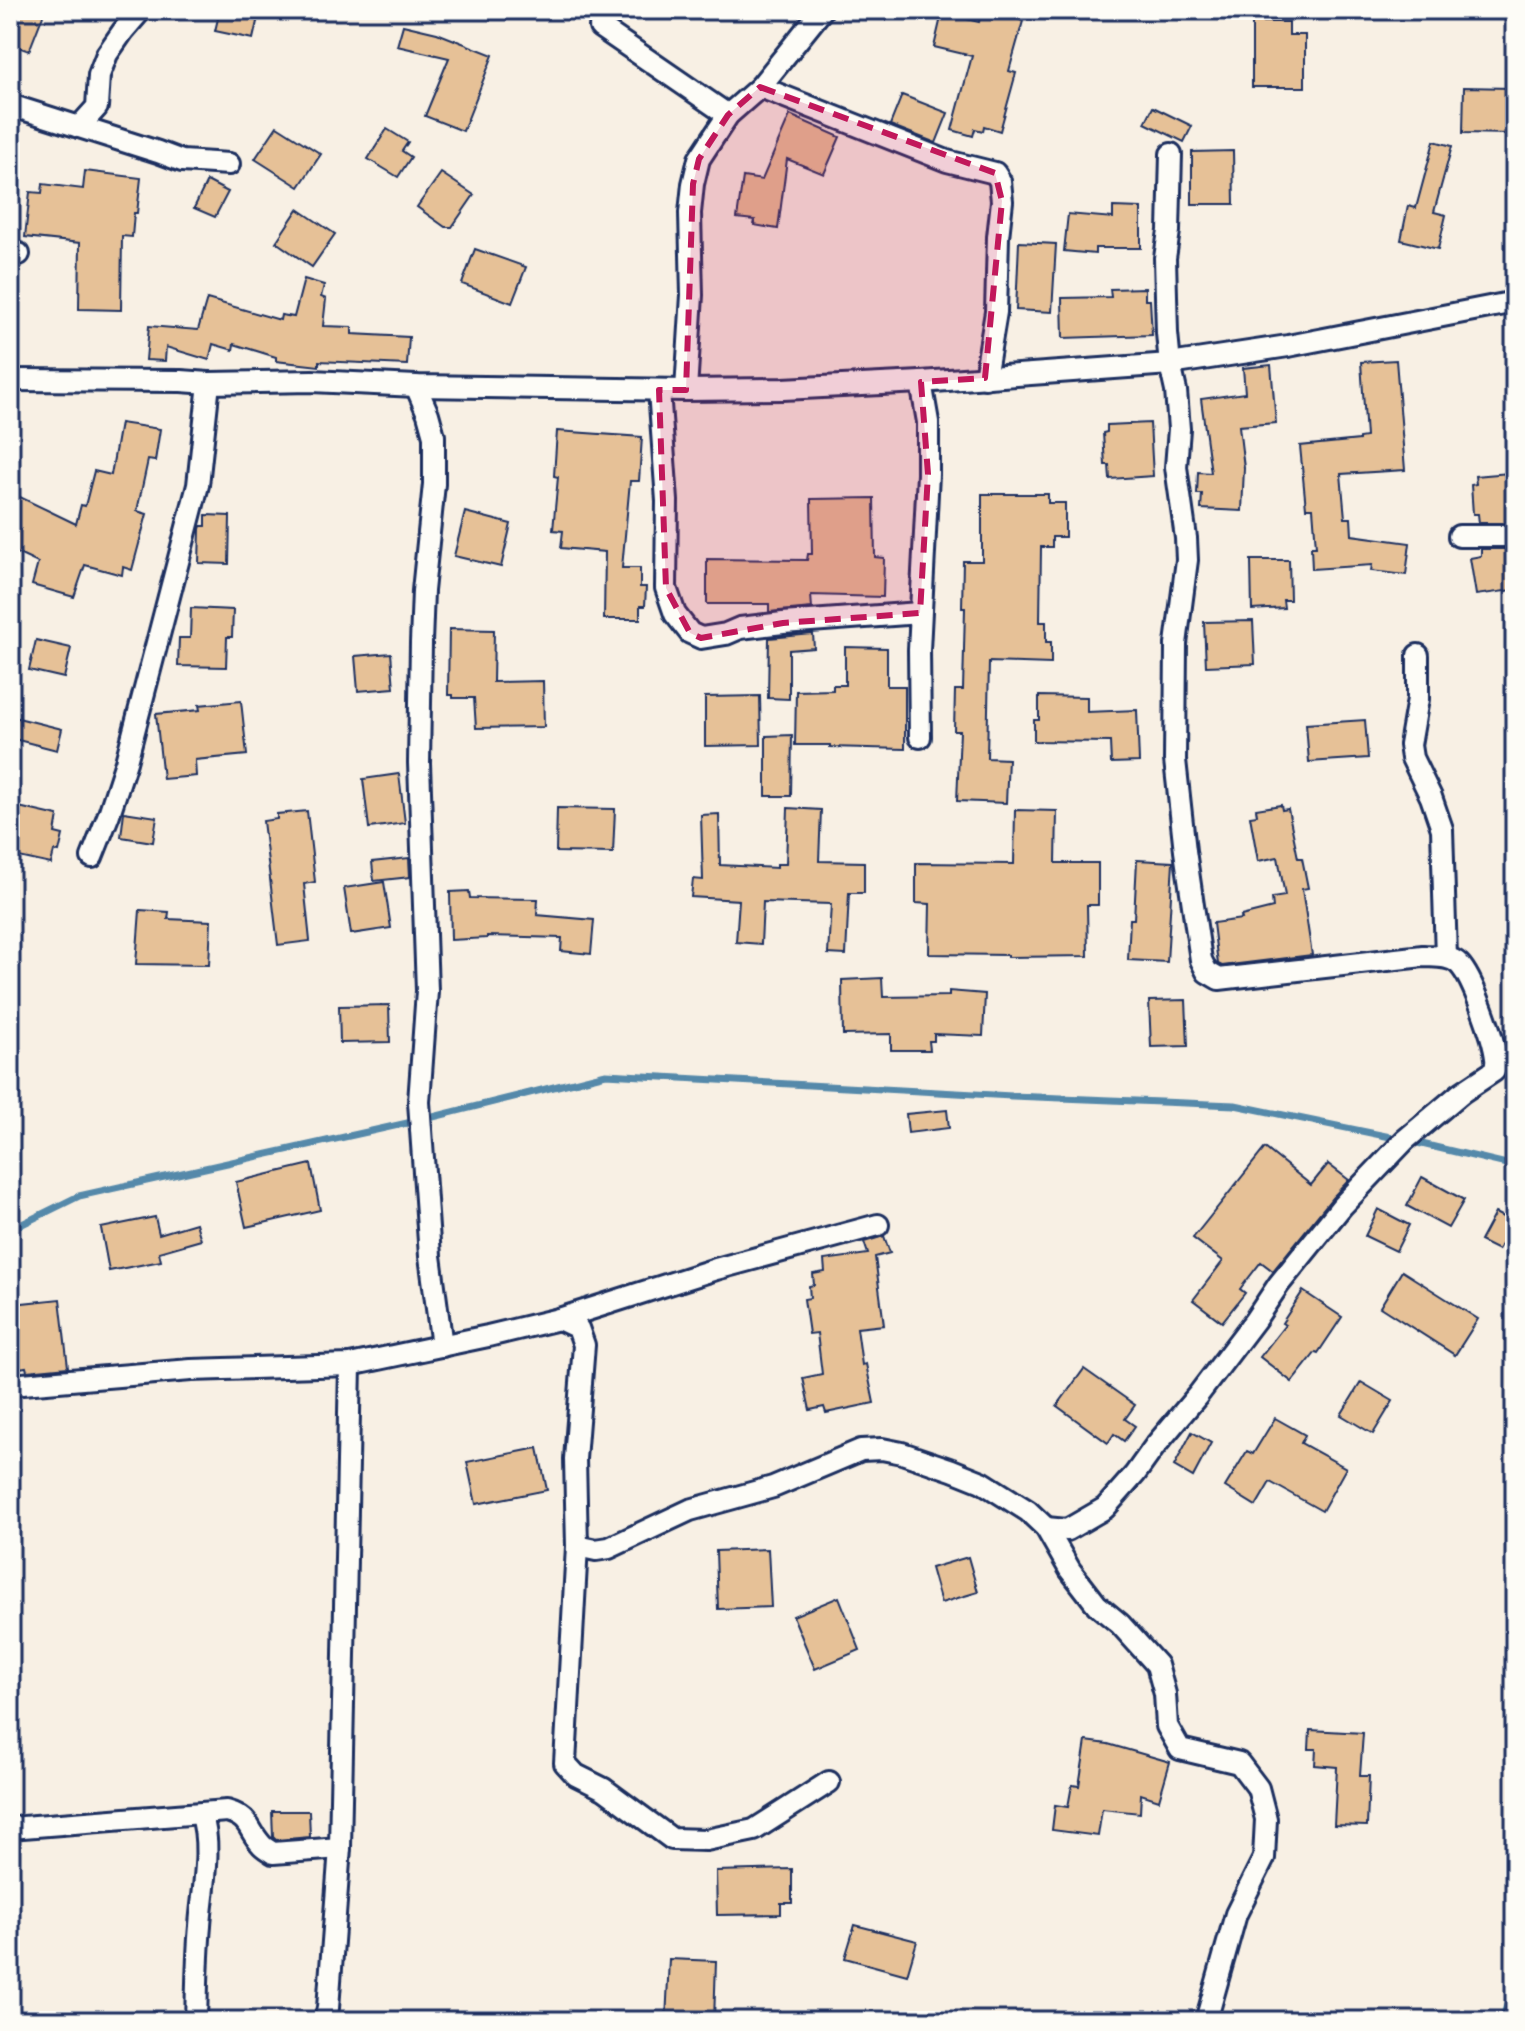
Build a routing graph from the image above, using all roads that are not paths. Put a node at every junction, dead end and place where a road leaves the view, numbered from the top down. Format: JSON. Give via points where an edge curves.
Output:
{"nodes":[{"id":1,"x":141,"y":10,"type":"edge"},
{"id":2,"x":822,"y":10,"type":"edge"},
{"id":3,"x":600,"y":27,"type":"dead end"},
{"id":4,"x":760,"y":87,"type":"junction"},
{"id":5,"x":10,"y":105,"type":"edge"},
{"id":6,"x":728,"y":115,"type":"junction"},
{"id":7,"x":79,"y":127,"type":"junction"},
{"id":8,"x":1171,"y":154,"type":"dead end"},
{"id":9,"x":229,"y":164,"type":"dead end"},
{"id":10,"x":1515,"y":302,"type":"edge"},
{"id":11,"x":1170,"y":364,"type":"junction"},
{"id":12,"x":985,"y":378,"type":"junction"},
{"id":13,"x":10,"y":380,"type":"edge"},
{"id":14,"x":921,"y":382,"type":"junction"},
{"id":15,"x":209,"y":383,"type":"junction"},
{"id":16,"x":416,"y":386,"type":"junction"},
{"id":17,"x":659,"y":390,"type":"junction"},
{"id":18,"x":686,"y":390,"type":"junction"},
{"id":19,"x":1459,"y":536,"type":"dead end"},
{"id":20,"x":1515,"y":536,"type":"edge"},
{"id":21,"x":920,"y":613,"type":"junction"},
{"id":22,"x":1418,"y":655,"type":"dead end"},
{"id":23,"x":920,"y":737,"type":"dead end"},
{"id":24,"x":92,"y":857,"type":"dead end"},
{"id":25,"x":1446,"y":957,"type":"junction"},
{"id":26,"x":878,"y":1225,"type":"dead end"},
{"id":27,"x":559,"y":1319,"type":"junction"},
{"id":28,"x":442,"y":1346,"type":"junction"},
{"id":29,"x":350,"y":1365,"type":"junction"},
{"id":30,"x":10,"y":1385,"type":"edge"},
{"id":31,"x":1046,"y":1528,"type":"junction"},
{"id":32,"x":577,"y":1546,"type":"junction"},
{"id":33,"x":829,"y":1782,"type":"dead end"},
{"id":34,"x":201,"y":1814,"type":"junction"},
{"id":35,"x":10,"y":1828,"type":"edge"},
{"id":36,"x":340,"y":1848,"type":"junction"},
{"id":37,"x":196,"y":2021,"type":"edge"},
{"id":38,"x":325,"y":2021,"type":"edge"},
{"id":39,"x":1206,"y":2021,"type":"edge"}],
"edges":[{"from":1,"to":7,"type":"street","via":[[107,54],[97,107]]},
{"from":2,"to":4,"type":"street"},
{"from":3,"to":6,"type":"street"},
{"from":4,"to":6,"type":"street"},
{"from":4,"to":12,"type":"street","via":[[947,161],[995,173],[1002,201],[996,312]]},
{"from":5,"to":7,"type":"street"},
{"from":6,"to":18,"type":"street","via":[[699,159],[693,184]]},
{"from":7,"to":9,"type":"street","via":[[182,161]]},
{"from":8,"to":11,"type":"street","via":[[1165,258]]},
{"from":10,"to":11,"type":"street"},
{"from":11,"to":12,"type":"street"},
{"from":11,"to":25,"type":"street","via":[[1187,560],[1176,644],[1175,760],[1201,960],[1219,979]]},
{"from":12,"to":14,"type":"street"},
{"from":13,"to":15,"type":"street"},
{"from":14,"to":18,"type":"street"},
{"from":14,"to":21,"type":"street","via":[[928,474]]},
{"from":15,"to":16,"type":"street"},
{"from":15,"to":24,"type":"street","via":[[198,485],[126,762]]},
{"from":16,"to":17,"type":"street"},
{"from":16,"to":28,"type":"street","via":[[434,436],[421,643],[419,763],[427,991],[419,1102]]},
{"from":17,"to":18,"type":"street"},
{"from":17,"to":21,"type":"street","via":[[667,501],[666,588],[675,614],[690,633],[701,638],[740,628]]},
{"from":19,"to":20,"type":"street"},
{"from":21,"to":23,"type":"street"},
{"from":22,"to":25,"type":"street","via":[[1410,745],[1442,829]]},
{"from":25,"to":31,"type":"street","via":[[1459,964],[1472,985],[1497,1061],[1494,1071],[1405,1140],[1342,1206],[1105,1508],[1067,1530]]},
{"from":26,"to":27,"type":"street"},
{"from":27,"to":28,"type":"street"},
{"from":27,"to":32,"type":"street","via":[[578,1328],[584,1345],[575,1459]]},
{"from":28,"to":29,"type":"street"},
{"from":29,"to":30,"type":"street","via":[[191,1370]]},
{"from":29,"to":36,"type":"street"},
{"from":31,"to":32,"type":"street","via":[[982,1482],[882,1449],[861,1450],[773,1487],[690,1510],[609,1548]]},
{"from":31,"to":39,"type":"street","via":[[1097,1605],[1157,1665],[1167,1726],[1180,1749],[1239,1763],[1258,1788],[1266,1819],[1264,1858],[1236,1914]]},
{"from":32,"to":33,"type":"street","via":[[565,1763],[576,1775],[672,1839],[706,1840],[754,1830]]},
{"from":34,"to":35,"type":"street"},
{"from":34,"to":36,"type":"street","via":[[239,1815],[273,1853]]},
{"from":34,"to":37,"type":"street","via":[[206,1827],[205,1890]]},
{"from":36,"to":38,"type":"street"}]}
